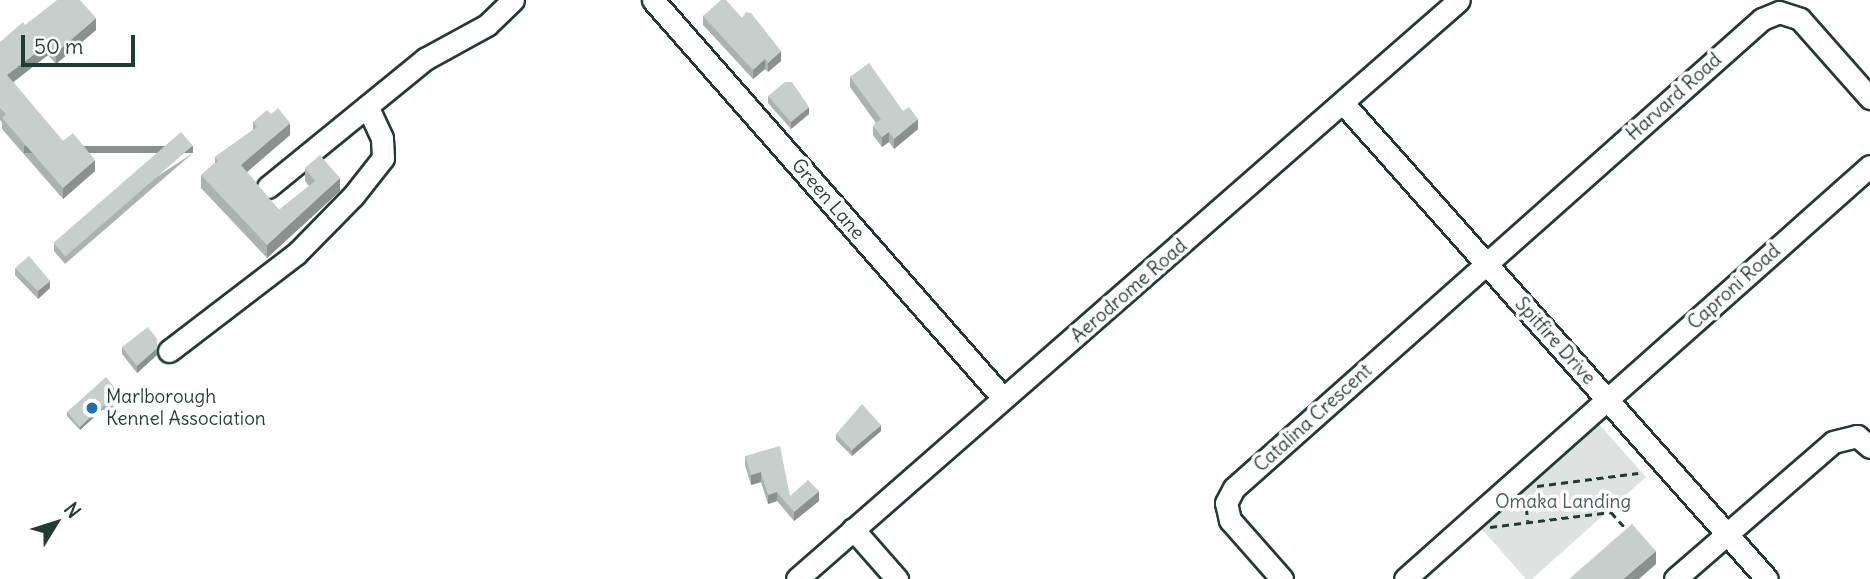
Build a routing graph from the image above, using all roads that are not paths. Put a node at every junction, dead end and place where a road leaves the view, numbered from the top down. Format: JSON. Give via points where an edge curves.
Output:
{"nodes":[{"id":1,"x":513,"y":0,"type":"edge"},
{"id":2,"x":653,"y":0,"type":"edge"},
{"id":3,"x":1459,"y":0,"type":"edge"},
{"id":4,"x":1870,"y":98,"type":"edge"},
{"id":5,"x":367,"y":106,"type":"junction"},
{"id":6,"x":1338,"y":106,"type":"junction"},
{"id":7,"x":1870,"y":166,"type":"edge"},
{"id":8,"x":268,"y":187,"type":"dead end"},
{"id":9,"x":1481,"y":268,"type":"junction"},
{"id":10,"x":169,"y":351,"type":"dead end"},
{"id":11,"x":1003,"y":398,"type":"junction"},
{"id":12,"x":1603,"y":404,"type":"junction"},
{"id":13,"x":1870,"y":447,"type":"edge"},
{"id":14,"x":853,"y":529,"type":"junction"},
{"id":15,"x":1722,"y":539,"type":"junction"},
{"id":16,"x":797,"y":579,"type":"edge"},
{"id":17,"x":897,"y":579,"type":"edge"},
{"id":18,"x":1283,"y":579,"type":"edge"},
{"id":19,"x":1405,"y":579,"type":"edge"},
{"id":20,"x":1675,"y":579,"type":"edge"},
{"id":21,"x":1749,"y":579,"type":"edge"},
{"id":22,"x":1766,"y":579,"type":"edge"}],
"edges":[{"from":1,"to":5,"type":"street","via":[[487,25],[425,60]]},
{"from":2,"to":11,"type":"street","name":"Green Lane"},
{"from":3,"to":6,"type":"street","name":"Aerodrome Road"},
{"from":4,"to":9,"type":"street","name":"Harvard Road","via":[[1800,19],[1789,13],[1771,13]]},
{"from":5,"to":8,"type":"street"},
{"from":5,"to":10,"type":"street","via":[[382,138],[383,158],[353,196],[296,254]]},
{"from":6,"to":9,"type":"street","name":"Spitfire Drive"},
{"from":6,"to":11,"type":"street","name":"Aerodrome Road"},
{"from":7,"to":12,"type":"street","name":"Caproni Road"},
{"from":9,"to":12,"type":"street","name":"Spitfire Drive"},
{"from":9,"to":18,"type":"street","name":"Catalina Crescent","via":[[1234,488],[1226,503],[1230,520]]},
{"from":11,"to":14,"type":"street","name":"Aerodrome Road"},
{"from":12,"to":15,"type":"street","name":"Spitfire Drive"},
{"from":12,"to":19,"type":"street","name":"Caproni Road"},
{"from":13,"to":15,"type":"street","via":[[1857,436],[1833,442]]},
{"from":14,"to":16,"type":"street","name":"Aerodrome Road"},
{"from":14,"to":17,"type":"street"},
{"from":15,"to":20,"type":"street"},
{"from":15,"to":21,"type":"street","name":"Spitfire Drive"},
{"from":15,"to":22,"type":"street","name":"Spitfire Drive"}]}
